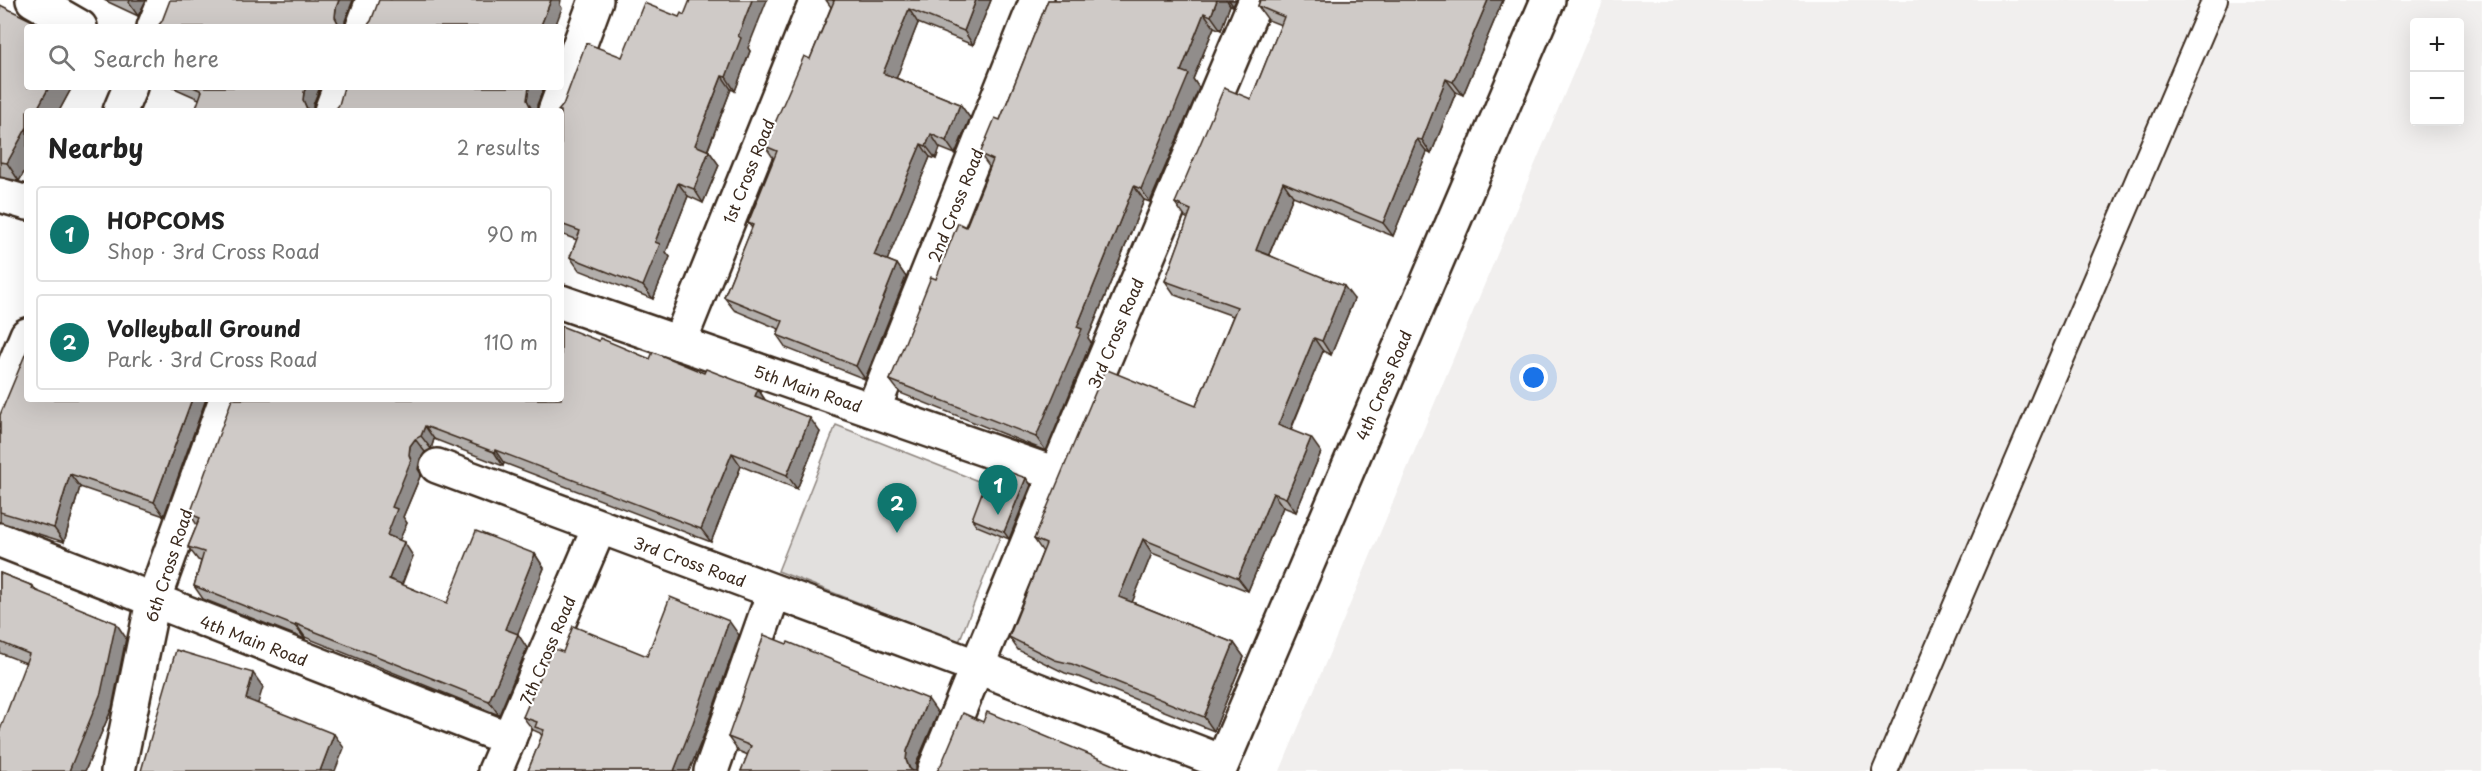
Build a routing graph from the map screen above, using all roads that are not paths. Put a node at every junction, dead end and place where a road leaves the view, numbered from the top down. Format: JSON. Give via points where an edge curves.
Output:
{"nodes":[{"id":1,"x":33,"y":0,"type":"edge"},
{"id":2,"x":165,"y":0,"type":"edge"},
{"id":3,"x":373,"y":0,"type":"edge"},
{"id":4,"x":596,"y":0,"type":"edge"},
{"id":5,"x":817,"y":0,"type":"edge"},
{"id":6,"x":1037,"y":0,"type":"edge"},
{"id":7,"x":1256,"y":0,"type":"edge"},
{"id":8,"x":1548,"y":0,"type":"edge"},
{"id":9,"x":2215,"y":0,"type":"edge"},
{"id":10,"x":75,"y":24,"type":"edge"},
{"id":11,"x":155,"y":24,"type":"edge"},
{"id":12,"x":364,"y":24,"type":"edge"},
{"id":13,"x":564,"y":87,"type":"edge"},
{"id":14,"x":129,"y":90,"type":"edge"},
{"id":15,"x":339,"y":90,"type":"edge"},
{"id":16,"x":563,"y":90,"type":"edge"},
{"id":17,"x":121,"y":108,"type":"edge"},
{"id":18,"x":332,"y":108,"type":"edge"},
{"id":19,"x":556,"y":108,"type":"edge"},
{"id":20,"x":0,"y":195,"type":"edge"},
{"id":21,"x":24,"y":202,"type":"edge"},
{"id":22,"x":564,"y":303,"type":"edge"},
{"id":23,"x":24,"y":342,"type":"edge"},
{"id":24,"x":679,"y":343,"type":"junction"},
{"id":25,"x":0,"y":400,"type":"edge"},
{"id":26,"x":225,"y":402,"type":"edge"},
{"id":27,"x":873,"y":410,"type":"junction"},
{"id":28,"x":437,"y":466,"type":"dead end"},
{"id":29,"x":1056,"y":474,"type":"junction"},
{"id":30,"x":599,"y":528,"type":"junction"},
{"id":31,"x":0,"y":540,"type":"edge"},
{"id":32,"x":774,"y":592,"type":"junction"},
{"id":33,"x":153,"y":601,"type":"junction"},
{"id":34,"x":978,"y":667,"type":"junction"},
{"id":35,"x":509,"y":739,"type":"junction"},
{"id":36,"x":1221,"y":767,"type":"edge"},
{"id":37,"x":118,"y":771,"type":"edge"},
{"id":38,"x":495,"y":771,"type":"edge"},
{"id":39,"x":711,"y":771,"type":"edge"},
{"id":40,"x":934,"y":771,"type":"edge"},
{"id":41,"x":1885,"y":771,"type":"edge"}],
"edges":[{"from":1,"to":10,"type":"street"},
{"from":2,"to":11,"type":"street"},
{"from":3,"to":12,"type":"street"},
{"from":4,"to":13,"type":"street"},
{"from":5,"to":24,"type":"street","name":"1st Cross Road"},
{"from":6,"to":27,"type":"street","name":"2nd Cross Road"},
{"from":7,"to":29,"type":"street","name":"3rd Cross Road"},
{"from":8,"to":36,"type":"street","name":"4th Cross Road"},
{"from":9,"to":41,"type":"lane"},
{"from":14,"to":17,"type":"street"},
{"from":15,"to":18,"type":"street"},
{"from":16,"to":19,"type":"street"},
{"from":20,"to":21,"type":"street"},
{"from":22,"to":24,"type":"street","name":"5th Main Road"},
{"from":23,"to":25,"type":"street"},
{"from":24,"to":27,"type":"street","name":"5th Main Road"},
{"from":26,"to":33,"type":"street","name":"6th Cross Road"},
{"from":27,"to":29,"type":"street","name":"5th Main Road"},
{"from":28,"to":30,"type":"street","name":"3rd Cross Road"},
{"from":29,"to":34,"type":"street","name":"3rd Cross Road"},
{"from":30,"to":32,"type":"street","name":"3rd Cross Road"},
{"from":30,"to":35,"type":"street","name":"7th Cross Road"},
{"from":31,"to":33,"type":"street","name":"4th Main Road"},
{"from":32,"to":34,"type":"street","name":"3rd Cross Road"},
{"from":32,"to":39,"type":"street"},
{"from":33,"to":35,"type":"street","name":"4th Main Road"},
{"from":33,"to":37,"type":"street","name":"6th Cross Road"},
{"from":34,"to":36,"type":"street","name":"3rd Cross Road"},
{"from":34,"to":40,"type":"street","name":"3rd Cross Road"},
{"from":35,"to":38,"type":"street","name":"7th Cross Road"}]}
